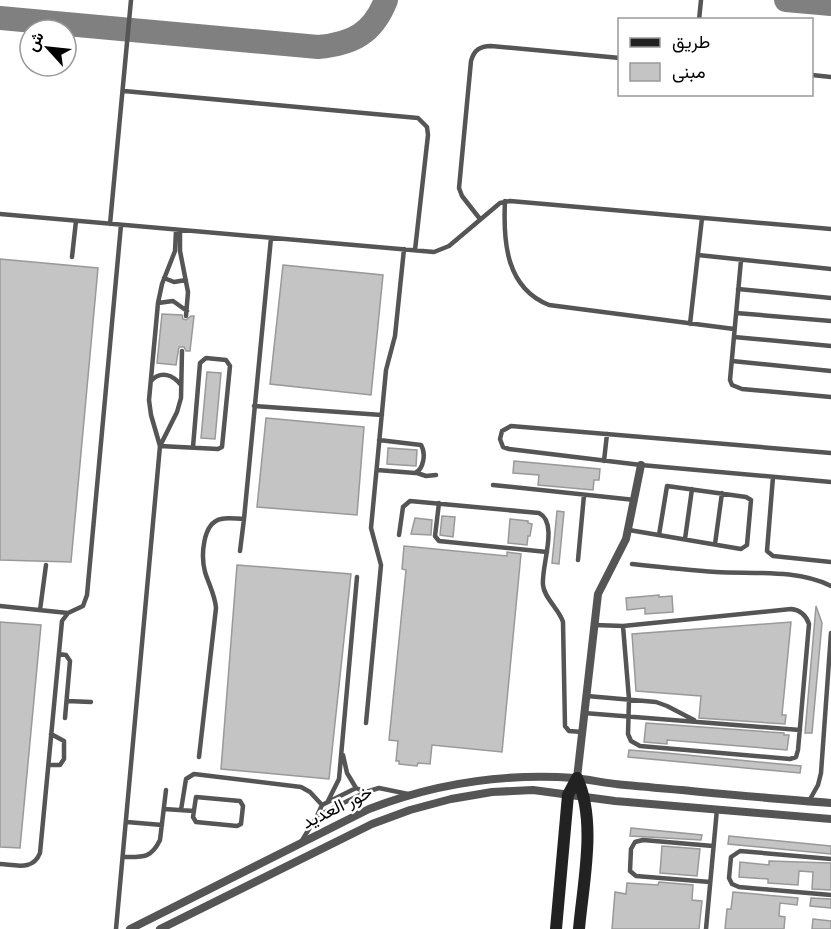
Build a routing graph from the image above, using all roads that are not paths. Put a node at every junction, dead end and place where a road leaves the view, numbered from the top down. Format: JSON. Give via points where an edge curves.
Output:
{"nodes":[{"id":1,"x":131,"y":0,"type":"edge"},
{"id":2,"x":701,"y":0,"type":"edge"},
{"id":3,"x":699,"y":18,"type":"edge"},
{"id":4,"x":618,"y":58,"type":"edge"},
{"id":5,"x":813,"y":75,"type":"edge"},
{"id":6,"x":831,"y":77,"type":"edge"},
{"id":7,"x":124,"y":90,"type":"junction"},
{"id":8,"x":505,"y":201,"type":"junction"},
{"id":9,"x":0,"y":214,"type":"edge"},
{"id":10,"x":702,"y":218,"type":"junction"},
{"id":11,"x":480,"y":219,"type":"junction"},
{"id":12,"x":76,"y":221,"type":"junction"},
{"id":13,"x":110,"y":224,"type":"junction"},
{"id":14,"x":121,"y":225,"type":"junction"},
{"id":15,"x":831,"y":229,"type":"edge"},
{"id":16,"x":178,"y":230,"type":"junction"},
{"id":17,"x":271,"y":238,"type":"junction"},
{"id":18,"x":404,"y":249,"type":"junction"},
{"id":19,"x":416,"y":250,"type":"junction"},
{"id":20,"x":698,"y":255,"type":"junction"},
{"id":21,"x":72,"y":256,"type":"dead end"},
{"id":22,"x":741,"y":260,"type":"junction"},
{"id":23,"x":831,"y":269,"type":"edge"},
{"id":24,"x":164,"y":278,"type":"junction"},
{"id":25,"x":186,"y":280,"type":"junction"},
{"id":26,"x":738,"y":289,"type":"junction"},
{"id":27,"x":831,"y":298,"type":"edge"},
{"id":28,"x":158,"y":303,"type":"junction"},
{"id":29,"x":736,"y":313,"type":"junction"},
{"id":30,"x":831,"y":321,"type":"edge"},
{"id":31,"x":690,"y":324,"type":"junction"},
{"id":32,"x":735,"y":329,"type":"junction"},
{"id":33,"x":734,"y":337,"type":"junction"},
{"id":34,"x":831,"y":346,"type":"edge"},
{"id":35,"x":182,"y":351,"type":"dead end"},
{"id":36,"x":732,"y":361,"type":"junction"},
{"id":37,"x":831,"y":371,"type":"edge"},
{"id":38,"x":151,"y":381,"type":"junction"},
{"id":39,"x":181,"y":385,"type":"junction"},
{"id":40,"x":831,"y":397,"type":"edge"},
{"id":41,"x":254,"y":406,"type":"junction"},
{"id":42,"x":382,"y":415,"type":"junction"},
{"id":43,"x":607,"y":434,"type":"junction"},
{"id":44,"x":380,"y":440,"type":"junction"},
{"id":45,"x":160,"y":446,"type":"junction"},
{"id":46,"x":193,"y":447,"type":"junction"},
{"id":47,"x":831,"y":453,"type":"edge"},
{"id":48,"x":604,"y":461,"type":"junction"},
{"id":49,"x":641,"y":465,"type":"junction"},
{"id":50,"x":377,"y":470,"type":"junction"},
{"id":51,"x":417,"y":473,"type":"junction"},
{"id":52,"x":436,"y":475,"type":"dead end"},
{"id":53,"x":772,"y":477,"type":"junction"},
{"id":54,"x":831,"y":483,"type":"edge"},
{"id":55,"x":493,"y":485,"type":"dead end"},
{"id":56,"x":692,"y":489,"type":"junction"},
{"id":57,"x":722,"y":493,"type":"junction"},
{"id":58,"x":584,"y":495,"type":"junction"},
{"id":59,"x":635,"y":500,"type":"junction"},
{"id":60,"x":439,"y":503,"type":"junction"},
{"id":61,"x":244,"y":519,"type":"junction"},
{"id":62,"x":629,"y":530,"type":"junction"},
{"id":63,"x":399,"y":535,"type":"dead end"},
{"id":64,"x":659,"y":535,"type":"junction"},
{"id":65,"x":685,"y":539,"type":"junction"},
{"id":66,"x":715,"y":544,"type":"junction"},
{"id":67,"x":240,"y":551,"type":"dead end"},
{"id":68,"x":547,"y":552,"type":"junction"},
{"id":69,"x":578,"y":560,"type":"dead end"},
{"id":70,"x":831,"y":562,"type":"edge"},
{"id":71,"x":632,"y":564,"type":"dead end"},
{"id":72,"x":46,"y":565,"type":"dead end"},
{"id":73,"x":357,"y":577,"type":"dead end"},
{"id":74,"x":831,"y":586,"type":"edge"},
{"id":75,"x":0,"y":606,"type":"edge"},
{"id":76,"x":40,"y":610,"type":"junction"},
{"id":77,"x":68,"y":613,"type":"junction"},
{"id":78,"x":595,"y":625,"type":"junction"},
{"id":79,"x":623,"y":626,"type":"junction"},
{"id":80,"x":831,"y":633,"type":"edge"},
{"id":81,"x":59,"y":654,"type":"junction"},
{"id":82,"x":586,"y":696,"type":"junction"},
{"id":83,"x":629,"y":699,"type":"junction"},
{"id":84,"x":67,"y":700,"type":"junction"},
{"id":85,"x":91,"y":702,"type":"dead end"},
{"id":86,"x":584,"y":713,"type":"junction"},
{"id":87,"x":628,"y":717,"type":"junction"},
{"id":88,"x":65,"y":718,"type":"dead end"},
{"id":89,"x":696,"y":721,"type":"junction"},
{"id":90,"x":366,"y":723,"type":"dead end"},
{"id":91,"x":800,"y":730,"type":"junction"},
{"id":92,"x":582,"y":732,"type":"junction"},
{"id":93,"x":51,"y":734,"type":"junction"},
{"id":94,"x":341,"y":746,"type":"junction"},
{"id":95,"x":199,"y":758,"type":"dead end"},
{"id":96,"x":49,"y":765,"type":"junction"},
{"id":97,"x":577,"y":778,"type":"junction"},
{"id":98,"x":356,"y":788,"type":"junction"},
{"id":99,"x":166,"y":790,"type":"dead end"},
{"id":100,"x":366,"y":792,"type":"junction"},
{"id":101,"x":410,"y":794,"type":"junction"},
{"id":102,"x":568,"y":795,"type":"junction"},
{"id":103,"x":584,"y":797,"type":"junction"},
{"id":104,"x":328,"y":801,"type":"junction"},
{"id":105,"x":809,"y":801,"type":"junction"},
{"id":106,"x":831,"y":803,"type":"edge"},
{"id":107,"x":322,"y":805,"type":"junction"},
{"id":108,"x":164,"y":809,"type":"junction"},
{"id":109,"x":717,"y":809,"type":"junction"},
{"id":110,"x":181,"y":810,"type":"junction"},
{"id":111,"x":194,"y":811,"type":"junction"},
{"id":112,"x":317,"y":816,"type":"junction"},
{"id":113,"x":831,"y":819,"type":"edge"},
{"id":114,"x":127,"y":822,"type":"junction"},
{"id":115,"x":162,"y":825,"type":"junction"},
{"id":116,"x":299,"y":846,"type":"junction"},
{"id":117,"x":713,"y":846,"type":"junction"},
{"id":118,"x":123,"y":857,"type":"junction"},
{"id":119,"x":831,"y":859,"type":"edge"},
{"id":120,"x":0,"y":864,"type":"edge"},
{"id":121,"x":710,"y":882,"type":"junction"},
{"id":122,"x":831,"y":895,"type":"edge"},
{"id":123,"x":116,"y":929,"type":"edge"},
{"id":124,"x":130,"y":929,"type":"edge"},
{"id":125,"x":160,"y":929,"type":"edge"},
{"id":126,"x":556,"y":929,"type":"edge"},
{"id":127,"x":579,"y":929,"type":"edge"},
{"id":128,"x":706,"y":929,"type":"edge"}],
"edges":[{"from":1,"to":7,"type":"lane"},
{"from":2,"to":3,"type":"lane"},
{"from":4,"to":11,"type":"lane","via":[[491,46],[477,49],[471,61],[459,188]]},
{"from":5,"to":6,"type":"lane"},
{"from":7,"to":13,"type":"lane"},
{"from":7,"to":19,"type":"lane","via":[[418,118],[427,127],[428,135]]},
{"from":8,"to":10,"type":"lane"},
{"from":8,"to":11,"type":"lane"},
{"from":8,"to":31,"type":"lane","via":[[503,228],[512,269],[525,291],[538,300],[549,305]]},
{"from":9,"to":12,"type":"lane"},
{"from":10,"to":15,"type":"lane"},
{"from":10,"to":20,"type":"lane"},
{"from":11,"to":19,"type":"lane","via":[[445,249]]},
{"from":12,"to":13,"type":"lane"},
{"from":12,"to":21,"type":"lane"},
{"from":13,"to":14,"type":"lane"},
{"from":14,"to":16,"type":"lane"},
{"from":14,"to":77,"type":"lane","via":[[87,595],[83,606]]},
{"from":16,"to":17,"type":"lane"},
{"from":16,"to":24,"type":"lane"},
{"from":16,"to":25,"type":"lane"},
{"from":17,"to":18,"type":"lane"},
{"from":17,"to":41,"type":"lane"},
{"from":18,"to":19,"type":"lane"},
{"from":18,"to":42,"type":"lane"},
{"from":20,"to":22,"type":"lane"},
{"from":20,"to":31,"type":"lane"},
{"from":22,"to":23,"type":"lane"},
{"from":22,"to":26,"type":"lane"},
{"from":24,"to":25,"type":"lane","via":[[174,282]]},
{"from":24,"to":28,"type":"lane"},
{"from":25,"to":28,"type":"lane","via":[[187,313],[173,301]]},
{"from":26,"to":27,"type":"lane"},
{"from":26,"to":29,"type":"lane"},
{"from":28,"to":38,"type":"lane"},
{"from":29,"to":30,"type":"lane"},
{"from":29,"to":32,"type":"lane"},
{"from":31,"to":32,"type":"lane"},
{"from":32,"to":33,"type":"lane"},
{"from":33,"to":34,"type":"lane"},
{"from":33,"to":36,"type":"lane"},
{"from":35,"to":39,"type":"lane"},
{"from":36,"to":37,"type":"lane"},
{"from":36,"to":40,"type":"lane","via":[[730,380],[736,388]]},
{"from":38,"to":39,"type":"lane","via":[[157,375],[167,375]]},
{"from":38,"to":45,"type":"lane","via":[[150,408]]},
{"from":39,"to":45,"type":"lane","via":[[177,412]]},
{"from":41,"to":42,"type":"lane"},
{"from":41,"to":61,"type":"lane"},
{"from":42,"to":44,"type":"lane"},
{"from":43,"to":47,"type":"lane"},
{"from":43,"to":48,"type":"lane"},
{"from":43,"to":48,"type":"lane","via":[[511,426],[502,431],[500,439],[509,449]]},
{"from":44,"to":50,"type":"lane"},
{"from":44,"to":51,"type":"lane","via":[[421,446],[422,466]]},
{"from":45,"to":46,"type":"lane"},
{"from":45,"to":114,"type":"lane"},
{"from":46,"to":46,"type":"lane","via":[[218,449],[223,445],[230,366],[226,360],[206,358],[200,363]]},
{"from":48,"to":49,"type":"lane"},
{"from":49,"to":53,"type":"lane"},
{"from":49,"to":59,"type":"street"},
{"from":50,"to":51,"type":"lane"},
{"from":50,"to":90,"type":"lane","via":[[371,528],[381,565]]},
{"from":51,"to":52,"type":"lane"},
{"from":53,"to":54,"type":"lane"},
{"from":53,"to":70,"type":"lane","via":[[767,551],[773,556]]},
{"from":55,"to":58,"type":"lane"},
{"from":56,"to":57,"type":"lane"},
{"from":56,"to":64,"type":"lane","via":[[666,487]]},
{"from":56,"to":65,"type":"lane"},
{"from":57,"to":66,"type":"lane"},
{"from":57,"to":66,"type":"lane","via":[[750,499],[747,545],[741,549]]},
{"from":58,"to":59,"type":"lane"},
{"from":58,"to":69,"type":"lane"},
{"from":59,"to":62,"type":"street"},
{"from":60,"to":63,"type":"lane","via":[[406,503]]},
{"from":60,"to":68,"type":"lane","via":[[542,515],[549,526]]},
{"from":60,"to":68,"type":"lane","via":[[435,536],[439,541]]},
{"from":61,"to":67,"type":"lane"},
{"from":61,"to":95,"type":"lane","via":[[219,519],[210,526],[205,539],[204,569],[216,608]]},
{"from":62,"to":64,"type":"lane"},
{"from":62,"to":78,"type":"street","via":[[599,589]]},
{"from":64,"to":65,"type":"lane"},
{"from":65,"to":66,"type":"lane"},
{"from":68,"to":92,"type":"lane","via":[[543,584],[563,622],[565,726]]},
{"from":71,"to":74,"type":"lane","via":[[780,575]]},
{"from":72,"to":76,"type":"lane"},
{"from":73,"to":94,"type":"lane"},
{"from":75,"to":76,"type":"lane"},
{"from":76,"to":77,"type":"lane"},
{"from":77,"to":81,"type":"lane","via":[[62,621]]},
{"from":78,"to":79,"type":"lane"},
{"from":78,"to":82,"type":"street"},
{"from":79,"to":83,"type":"lane"},
{"from":79,"to":91,"type":"lane","via":[[801,611],[809,624]]},
{"from":80,"to":105,"type":"lane","via":[[821,773]]},
{"from":81,"to":84,"type":"lane","via":[[70,661]]},
{"from":81,"to":93,"type":"lane"},
{"from":82,"to":83,"type":"lane"},
{"from":82,"to":86,"type":"street"},
{"from":83,"to":87,"type":"lane"},
{"from":83,"to":89,"type":"lane","via":[[662,704]]},
{"from":84,"to":85,"type":"lane"},
{"from":84,"to":88,"type":"lane"},
{"from":86,"to":87,"type":"lane"},
{"from":86,"to":92,"type":"street"},
{"from":87,"to":89,"type":"lane"},
{"from":87,"to":91,"type":"lane","via":[[629,737],[640,746],[790,759],[796,757]]},
{"from":89,"to":91,"type":"lane"},
{"from":92,"to":97,"type":"street"},
{"from":93,"to":96,"type":"lane"},
{"from":93,"to":96,"type":"lane","via":[[64,741],[64,759],[60,765]]},
{"from":94,"to":98,"type":"lane","via":[[347,773]]},
{"from":94,"to":104,"type":"lane","via":[[339,779]]},
{"from":96,"to":120,"type":"lane","via":[[38,858],[27,866]]},
{"from":97,"to":101,"type":"street","name":"خور العديد","via":[[496,778]]},
{"from":97,"to":102,"type":"main road"},
{"from":97,"to":103,"type":"main road"},
{"from":97,"to":105,"type":"street","name":"خور العديد"},
{"from":98,"to":100,"type":"lane"},
{"from":98,"to":104,"type":"lane"},
{"from":99,"to":108,"type":"lane"},
{"from":100,"to":101,"type":"lane","via":[[380,788]]},
{"from":100,"to":112,"type":"lane"},
{"from":101,"to":116,"type":"street","name":"خور العديد"},
{"from":102,"to":103,"type":"street","name":"خور العديد"},
{"from":102,"to":125,"type":"street","name":"خور العديد","via":[[502,791],[410,810],[372,824]]},
{"from":102,"to":126,"type":"main road"},
{"from":103,"to":109,"type":"street","name":"خور العديد"},
{"from":103,"to":127,"type":"main road","via":[[588,824]]},
{"from":104,"to":107,"type":"lane"},
{"from":105,"to":106,"type":"street","name":"خور العديد"},
{"from":107,"to":110,"type":"lane","via":[[300,787],[194,774],[186,778]]},
{"from":107,"to":112,"type":"lane"},
{"from":108,"to":110,"type":"lane"},
{"from":108,"to":115,"type":"lane"},
{"from":109,"to":113,"type":"street","name":"خور العديد"},
{"from":109,"to":117,"type":"lane"},
{"from":110,"to":111,"type":"lane"},
{"from":111,"to":111,"type":"lane","via":[[196,822],[237,826],[242,823],[243,804],[197,797]]},
{"from":112,"to":116,"type":"lane"},
{"from":114,"to":115,"type":"lane"},
{"from":114,"to":118,"type":"lane"},
{"from":115,"to":118,"type":"lane","via":[[160,840],[150,854]]},
{"from":116,"to":124,"type":"street","name":"خور العديد"},
{"from":117,"to":121,"type":"lane"},
{"from":117,"to":121,"type":"lane","via":[[643,840],[635,842],[631,849],[630,871],[636,876]]},
{"from":118,"to":123,"type":"lane"},
{"from":119,"to":122,"type":"lane","via":[[740,851],[731,857],[729,878],[739,886]]},
{"from":121,"to":128,"type":"lane"}]}
